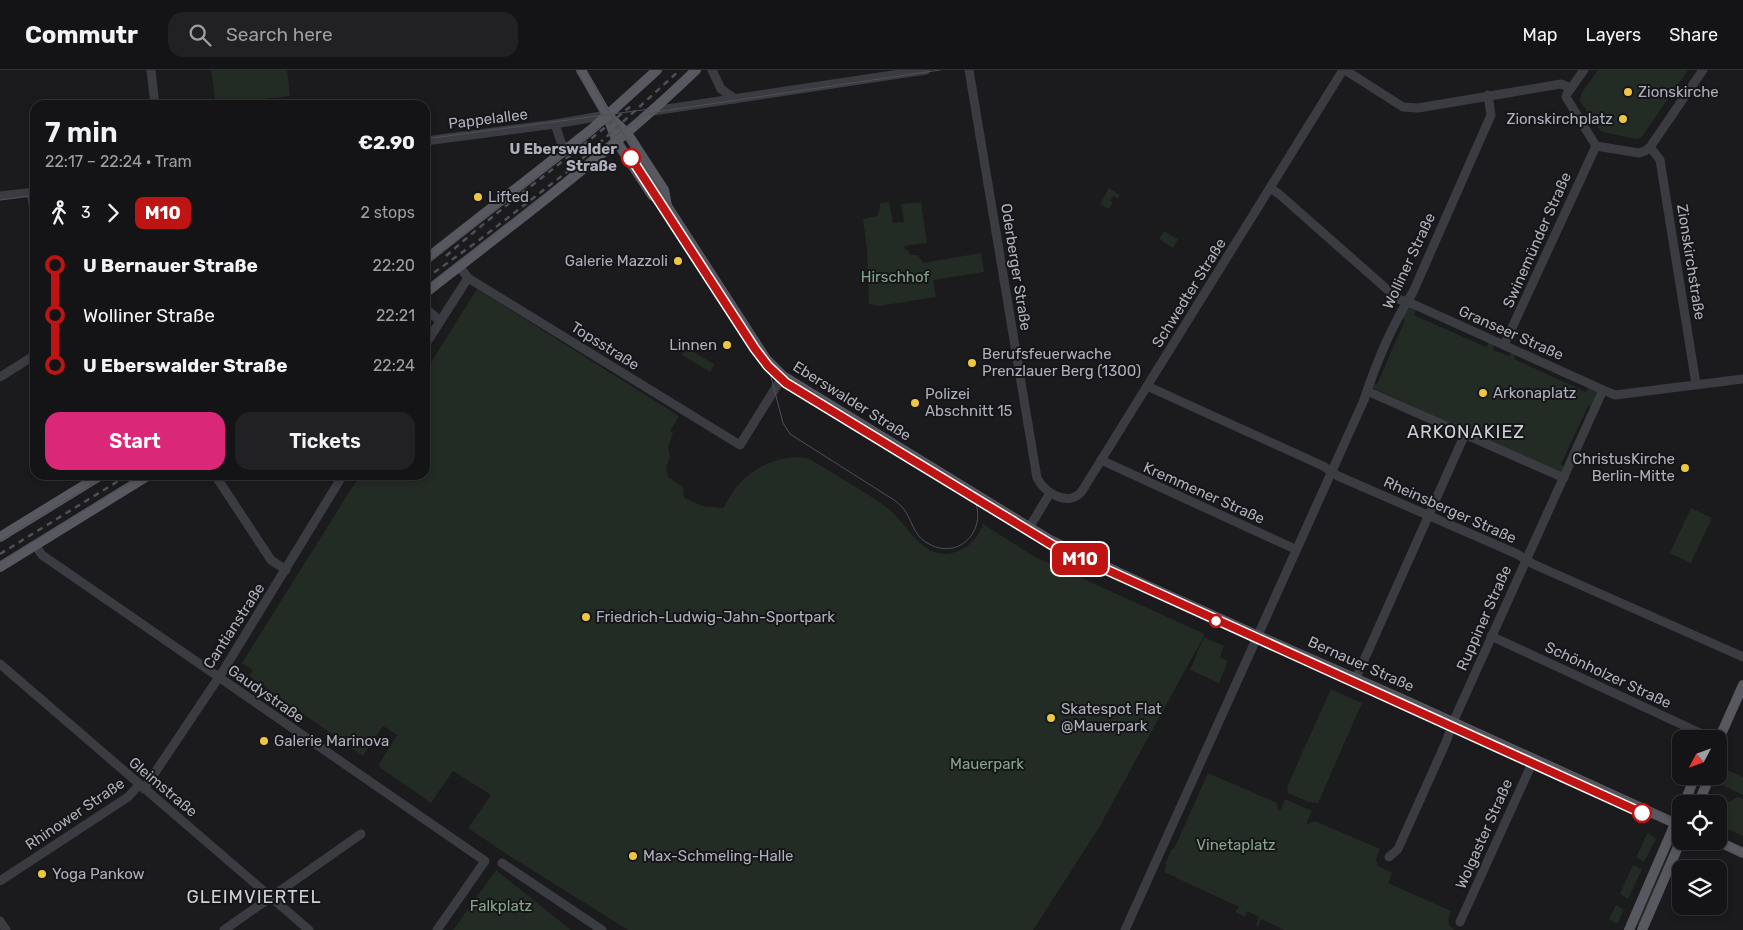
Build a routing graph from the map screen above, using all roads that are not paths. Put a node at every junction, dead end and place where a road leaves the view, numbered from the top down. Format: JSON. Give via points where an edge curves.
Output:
{"nodes":[{"id":1,"x":151,"y":70,"type":"edge"},
{"id":2,"x":581,"y":70,"type":"edge"},
{"id":3,"x":657,"y":70,"type":"edge"},
{"id":4,"x":696,"y":70,"type":"edge"},
{"id":5,"x":712,"y":70,"type":"edge"},
{"id":6,"x":926,"y":70,"type":"edge"},
{"id":7,"x":969,"y":70,"type":"edge"},
{"id":8,"x":1344,"y":70,"type":"edge"},
{"id":9,"x":1584,"y":70,"type":"edge"},
{"id":10,"x":1703,"y":70,"type":"edge"},
{"id":11,"x":1571,"y":88,"type":"junction"},
{"id":12,"x":1488,"y":95,"type":"junction"},
{"id":13,"x":735,"y":99,"type":"junction"},
{"id":14,"x":154,"y":100,"type":"edge"},
{"id":15,"x":653,"y":111,"type":"junction"},
{"id":16,"x":607,"y":115,"type":"junction"},
{"id":17,"x":555,"y":124,"type":"junction"},
{"id":18,"x":627,"y":133,"type":"junction"},
{"id":19,"x":430,"y":140,"type":"edge"},
{"id":20,"x":617,"y":142,"type":"junction"},
{"id":21,"x":1596,"y":146,"type":"junction"},
{"id":22,"x":1650,"y":146,"type":"junction"},
{"id":23,"x":564,"y":152,"type":"junction"},
{"id":24,"x":1270,"y":188,"type":"junction"},
{"id":25,"x":30,"y":192,"type":"edge"},
{"id":26,"x":0,"y":196,"type":"edge"},
{"id":27,"x":667,"y":206,"type":"junction"},
{"id":28,"x":430,"y":256,"type":"edge"},
{"id":29,"x":459,"y":266,"type":"junction"},
{"id":30,"x":468,"y":278,"type":"junction"},
{"id":31,"x":430,"y":289,"type":"edge"},
{"id":32,"x":1407,"y":302,"type":"junction"},
{"id":33,"x":430,"y":312,"type":"edge"},
{"id":34,"x":440,"y":321,"type":"junction"},
{"id":35,"x":430,"y":337,"type":"edge"},
{"id":36,"x":1504,"y":345,"type":"junction"},
{"id":37,"x":30,"y":359,"type":"edge"},
{"id":38,"x":783,"y":376,"type":"junction"},
{"id":39,"x":0,"y":377,"type":"edge"},
{"id":40,"x":1743,"y":379,"type":"edge"},
{"id":41,"x":1696,"y":384,"type":"junction"},
{"id":42,"x":1147,"y":386,"type":"junction"},
{"id":43,"x":1603,"y":390,"type":"junction"},
{"id":44,"x":1367,"y":391,"type":"junction"},
{"id":45,"x":1465,"y":434,"type":"junction"},
{"id":46,"x":1101,"y":460,"type":"junction"},
{"id":47,"x":1332,"y":471,"type":"junction"},
{"id":48,"x":1564,"y":478,"type":"junction"},
{"id":49,"x":93,"y":480,"type":"edge"},
{"id":50,"x":141,"y":480,"type":"edge"},
{"id":51,"x":218,"y":480,"type":"edge"},
{"id":52,"x":340,"y":480,"type":"edge"},
{"id":53,"x":1050,"y":493,"type":"junction"},
{"id":54,"x":1428,"y":515,"type":"junction"},
{"id":55,"x":1029,"y":528,"type":"junction"},
{"id":56,"x":0,"y":537,"type":"edge"},
{"id":57,"x":35,"y":545,"type":"junction"},
{"id":58,"x":1295,"y":549,"type":"junction"},
{"id":59,"x":1525,"y":559,"type":"junction"},
{"id":60,"x":0,"y":568,"type":"edge"},
{"id":61,"x":286,"y":570,"type":"junction"},
{"id":62,"x":1258,"y":635,"type":"junction"},
{"id":63,"x":1491,"y":636,"type":"junction"},
{"id":64,"x":1743,"y":657,"type":"edge"},
{"id":65,"x":0,"y":664,"type":"edge"},
{"id":66,"x":218,"y":677,"type":"junction"},
{"id":67,"x":1356,"y":678,"type":"junction"},
{"id":68,"x":1743,"y":685,"type":"edge"},
{"id":69,"x":1453,"y":722,"type":"junction"},
{"id":70,"x":1694,"y":730,"type":"edge"},
{"id":71,"x":1723,"y":730,"type":"edge"},
{"id":72,"x":1534,"y":759,"type":"junction"},
{"id":73,"x":142,"y":787,"type":"junction"},
{"id":74,"x":1672,"y":821,"type":"edge"},
{"id":75,"x":361,"y":834,"type":"dead end"},
{"id":76,"x":1672,"y":839,"type":"edge"},
{"id":77,"x":1727,"y":846,"type":"edge"},
{"id":78,"x":1677,"y":850,"type":"edge"},
{"id":79,"x":1743,"y":853,"type":"edge"},
{"id":80,"x":1389,"y":857,"type":"dead end"},
{"id":81,"x":502,"y":863,"type":"dead end"},
{"id":82,"x":0,"y":881,"type":"edge"},
{"id":83,"x":271,"y":897,"type":"junction"},
{"id":84,"x":0,"y":921,"type":"edge"},
{"id":85,"x":1460,"y":922,"type":"dead end"},
{"id":86,"x":6,"y":930,"type":"edge"},
{"id":87,"x":224,"y":930,"type":"edge"},
{"id":88,"x":309,"y":930,"type":"edge"},
{"id":89,"x":437,"y":930,"type":"edge"},
{"id":90,"x":602,"y":930,"type":"edge"},
{"id":91,"x":1124,"y":930,"type":"edge"},
{"id":92,"x":1629,"y":930,"type":"edge"},
{"id":93,"x":1642,"y":930,"type":"edge"}],
"edges":[{"from":1,"to":14,"type":"street"},
{"from":2,"to":16,"type":"main road"},
{"from":3,"to":16,"type":"main road"},
{"from":4,"to":15,"type":"main road"},
{"from":5,"to":13,"type":"street","via":[[721,89]]},
{"from":6,"to":13,"type":"street"},
{"from":7,"to":53,"type":"street","name":"Oderberger Straße","via":[[1037,478]]},
{"from":8,"to":12,"type":"street","via":[[1404,107],[1418,108]]},
{"from":8,"to":24,"type":"street","name":"Schwedter Straße"},
{"from":9,"to":11,"type":"street"},
{"from":10,"to":22,"type":"street"},
{"from":11,"to":12,"type":"street","via":[[1561,84]]},
{"from":11,"to":21,"type":"street","via":[[1568,100]]},
{"from":12,"to":32,"type":"street","name":"Wolliner Straße","via":[[1491,114]]},
{"from":13,"to":15,"type":"street"},
{"from":15,"to":18,"type":"main road"},
{"from":16,"to":17,"type":"street","name":"Pappelallee"},
{"from":16,"to":18,"type":"main road","name":"Eberswalder Straße"},
{"from":16,"to":20,"type":"main road","name":"Eberswalder Straße"},
{"from":16,"to":23,"type":"main road"},
{"from":17,"to":19,"type":"street","name":"Pappelallee"},
{"from":17,"to":23,"type":"street"},
{"from":18,"to":20,"type":"main road"},
{"from":18,"to":27,"type":"main road","name":"Eberswalder Straße","via":[[664,190]]},
{"from":20,"to":27,"type":"main road","name":"Eberswalder Straße","via":[[652,195]]},
{"from":20,"to":29,"type":"main road"},
{"from":21,"to":22,"type":"street","via":[[1639,153]]},
{"from":21,"to":36,"type":"street","name":"Swinemünder Straße"},
{"from":22,"to":41,"type":"street","name":"Zionskirchstraße","via":[[1660,160]]},
{"from":23,"to":28,"type":"main road"},
{"from":24,"to":32,"type":"street","name":"Granseer Straße","via":[[1398,299]]},
{"from":24,"to":42,"type":"street","name":"Schwedter Straße"},
{"from":25,"to":26,"type":"street"},
{"from":27,"to":38,"type":"main road","name":"Eberswalder Straße","via":[[766,360]]},
{"from":29,"to":30,"type":"street","name":"Topsstraße"},
{"from":29,"to":31,"type":"main road"},
{"from":30,"to":34,"type":"street"},
{"from":30,"to":38,"type":"street","name":"Topsstraße","via":[[740,445]]},
{"from":32,"to":36,"type":"street","name":"Granseer Straße"},
{"from":32,"to":44,"type":"street","name":"Wolliner Straße"},
{"from":33,"to":34,"type":"street"},
{"from":34,"to":35,"type":"street"},
{"from":36,"to":43,"type":"street","name":"Granseer Straße"},
{"from":37,"to":39,"type":"street"},
{"from":38,"to":55,"type":"main road","name":"Eberswalder Straße"},
{"from":40,"to":41,"type":"street","name":"Granseer Straße"},
{"from":41,"to":43,"type":"street","name":"Granseer Straße","via":[[1615,395]]},
{"from":42,"to":46,"type":"street","name":"Schwedter Straße"},
{"from":42,"to":47,"type":"street","name":"Rheinsberger Straße"},
{"from":43,"to":48,"type":"street","name":"Ruppiner Straße"},
{"from":44,"to":45,"type":"street"},
{"from":44,"to":47,"type":"street","name":"Wolliner Straße"},
{"from":45,"to":48,"type":"street"},
{"from":45,"to":54,"type":"street"},
{"from":46,"to":53,"type":"street","name":"Schwedter Straße","via":[[1072,499]]},
{"from":46,"to":58,"type":"street","name":"Kremmener Straße"},
{"from":47,"to":54,"type":"street","name":"Rheinsberger Straße"},
{"from":47,"to":58,"type":"street","name":"Wolliner Straße"},
{"from":48,"to":59,"type":"street","name":"Ruppiner Straße"},
{"from":49,"to":56,"type":"main road"},
{"from":50,"to":57,"type":"main road"},
{"from":51,"to":61,"type":"street","via":[[271,560]]},
{"from":52,"to":61,"type":"street","name":"Cantianstraße"},
{"from":53,"to":55,"type":"street"},
{"from":54,"to":59,"type":"street","name":"Rheinsberger Straße"},
{"from":54,"to":67,"type":"street"},
{"from":55,"to":62,"type":"main road","name":"Bernauer Straße","via":[[1107,568]]},
{"from":57,"to":60,"type":"main road"},
{"from":57,"to":66,"type":"street","name":"Gaudystraße","via":[[44,557]]},
{"from":58,"to":62,"type":"street","name":"Wolliner Straße"},
{"from":59,"to":63,"type":"street","name":"Ruppiner Straße"},
{"from":59,"to":64,"type":"street","name":"Rheinsberger Straße"},
{"from":61,"to":66,"type":"street","name":"Cantianstraße"},
{"from":62,"to":67,"type":"main road","name":"Bernauer Straße"},
{"from":62,"to":91,"type":"street","name":"Wolliner Straße"},
{"from":63,"to":69,"type":"street","name":"Ruppiner Straße"},
{"from":63,"to":70,"type":"street","name":"Schönholzer Straße"},
{"from":65,"to":73,"type":"street","name":"Gleimstraße"},
{"from":66,"to":73,"type":"street","name":"Cantianstraße"},
{"from":66,"to":89,"type":"street","name":"Gaudystraße","via":[[485,862]]},
{"from":67,"to":69,"type":"main road","name":"Bernauer Straße"},
{"from":68,"to":71,"type":"main road"},
{"from":69,"to":72,"type":"main road","name":"Bernauer Straße"},
{"from":69,"to":80,"type":"street","name":"Ruppiner Straße","via":[[1398,848]]},
{"from":72,"to":74,"type":"main road","name":"Bernauer Straße"},
{"from":72,"to":85,"type":"street","name":"Wolgaster Straße"},
{"from":73,"to":82,"type":"street","name":"Rhinower Straße"},
{"from":73,"to":83,"type":"street","name":"Gleimstraße"},
{"from":75,"to":83,"type":"street"},
{"from":76,"to":92,"type":"main road"},
{"from":77,"to":79,"type":"main road"},
{"from":78,"to":93,"type":"main road"},
{"from":81,"to":90,"type":"street"},
{"from":83,"to":87,"type":"street"},
{"from":83,"to":88,"type":"street","name":"Gleimstraße"},
{"from":84,"to":86,"type":"street"}]}
